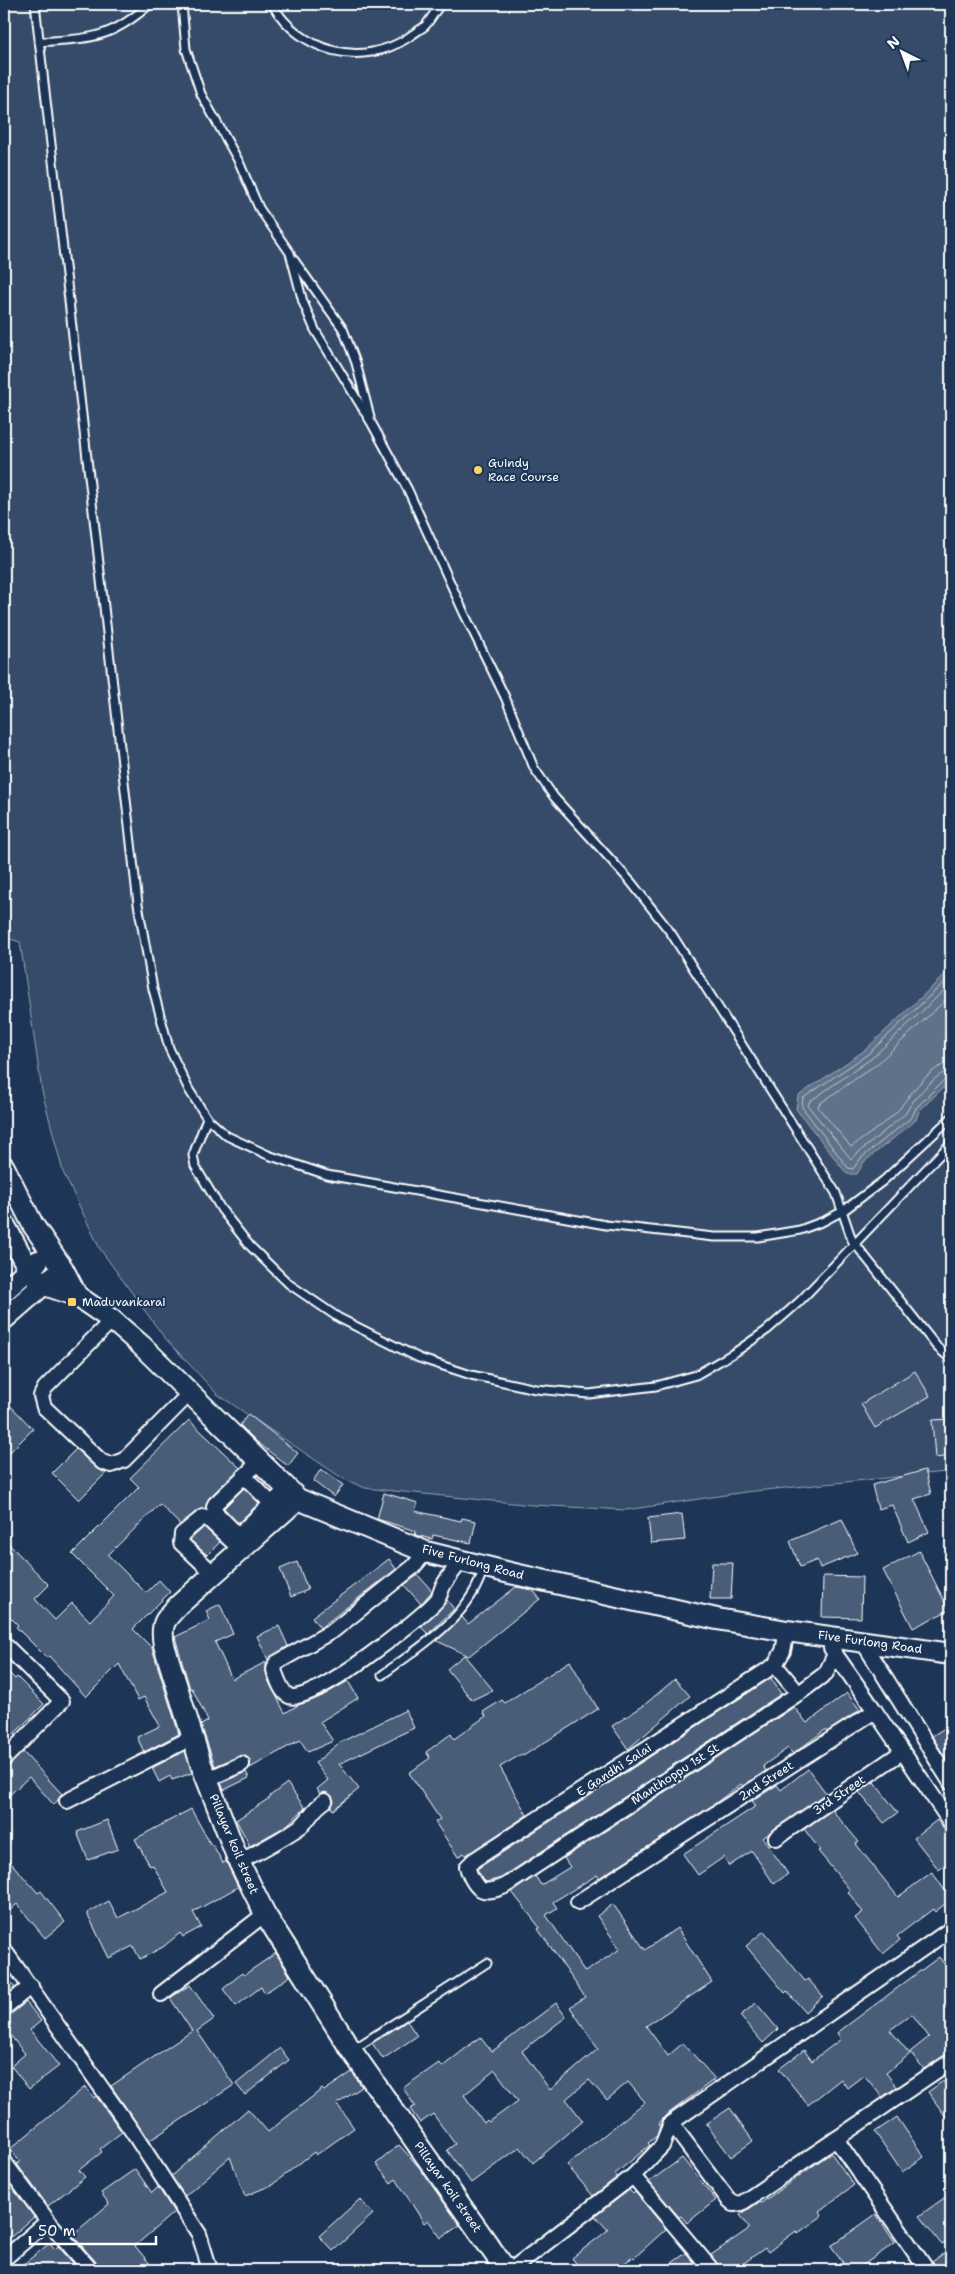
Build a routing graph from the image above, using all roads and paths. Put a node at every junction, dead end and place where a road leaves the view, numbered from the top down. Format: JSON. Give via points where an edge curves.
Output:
{"nodes":[{"id":1,"x":35,"y":4,"type":"edge"},
{"id":2,"x":150,"y":4,"type":"edge"},
{"id":3,"x":182,"y":4,"type":"edge"},
{"id":4,"x":272,"y":4,"type":"edge"},
{"id":5,"x":441,"y":4,"type":"edge"},
{"id":6,"x":39,"y":42,"type":"junction"},
{"id":7,"x":290,"y":253,"type":"junction"},
{"id":8,"x":372,"y":424,"type":"junction"},
{"id":9,"x":207,"y":1118,"type":"junction"},
{"id":10,"x":951,"y":1118,"type":"edge"},
{"id":11,"x":951,"y":1143,"type":"edge"},
{"id":12,"x":4,"y":1167,"type":"edge"},
{"id":13,"x":843,"y":1211,"type":"junction"},
{"id":14,"x":4,"y":1224,"type":"edge"},
{"id":15,"x":855,"y":1244,"type":"junction"},
{"id":16,"x":50,"y":1252,"type":"junction"},
{"id":17,"x":28,"y":1268,"type":"junction"},
{"id":18,"x":63,"y":1269,"type":"junction"},
{"id":19,"x":42,"y":1284,"type":"junction"},
{"id":20,"x":4,"y":1291,"type":"edge"},
{"id":21,"x":77,"y":1296,"type":"junction"},
{"id":22,"x":4,"y":1319,"type":"edge"},
{"id":23,"x":112,"y":1320,"type":"junction"},
{"id":24,"x":951,"y":1359,"type":"edge"},
{"id":25,"x":190,"y":1393,"type":"junction"},
{"id":26,"x":260,"y":1461,"type":"junction"},
{"id":27,"x":244,"y":1476,"type":"junction"},
{"id":28,"x":293,"y":1494,"type":"junction"},
{"id":29,"x":272,"y":1503,"type":"junction"},
{"id":30,"x":242,"y":1543,"type":"junction"},
{"id":31,"x":426,"y":1552,"type":"junction"},
{"id":32,"x":461,"y":1561,"type":"junction"},
{"id":33,"x":484,"y":1566,"type":"junction"},
{"id":34,"x":214,"y":1574,"type":"junction"},
{"id":35,"x":787,"y":1631,"type":"junction"},
{"id":36,"x":821,"y":1635,"type":"junction"},
{"id":37,"x":863,"y":1642,"type":"junction"},
{"id":38,"x":4,"y":1644,"type":"edge"},
{"id":39,"x":835,"y":1654,"type":"junction"},
{"id":40,"x":951,"y":1654,"type":"edge"},
{"id":41,"x":775,"y":1665,"type":"junction"},
{"id":42,"x":382,"y":1675,"type":"dead end"},
{"id":43,"x":798,"y":1693,"type":"junction"},
{"id":44,"x":875,"y":1711,"type":"junction"},
{"id":45,"x":193,"y":1737,"type":"junction"},
{"id":46,"x":902,"y":1752,"type":"junction"},
{"id":47,"x":4,"y":1759,"type":"edge"},
{"id":48,"x":242,"y":1764,"type":"dead end"},
{"id":49,"x":208,"y":1779,"type":"junction"},
{"id":50,"x":951,"y":1783,"type":"edge"},
{"id":51,"x":67,"y":1801,"type":"dead end"},
{"id":52,"x":326,"y":1802,"type":"dead end"},
{"id":53,"x":951,"y":1824,"type":"edge"},
{"id":54,"x":776,"y":1838,"type":"dead end"},
{"id":55,"x":239,"y":1862,"type":"junction"},
{"id":56,"x":505,"y":1886,"type":"joint"},
{"id":57,"x":578,"y":1902,"type":"dead end"},
{"id":58,"x":265,"y":1914,"type":"junction"},
{"id":59,"x":951,"y":1929,"type":"edge"},
{"id":60,"x":4,"y":1950,"type":"edge"},
{"id":61,"x":487,"y":1964,"type":"dead end"},
{"id":62,"x":31,"y":1986,"type":"junction"},
{"id":63,"x":161,"y":1994,"type":"dead end"},
{"id":64,"x":4,"y":2008,"type":"edge"},
{"id":65,"x":351,"y":2050,"type":"junction"},
{"id":66,"x":951,"y":2060,"type":"edge"},
{"id":67,"x":671,"y":2123,"type":"junction"},
{"id":68,"x":836,"y":2139,"type":"junction"},
{"id":69,"x":4,"y":2162,"type":"edge"},
{"id":70,"x":634,"y":2176,"type":"junction"},
{"id":71,"x":48,"y":2221,"type":"junction"},
{"id":72,"x":4,"y":2259,"type":"edge"},
{"id":73,"x":91,"y":2270,"type":"edge"},
{"id":74,"x":210,"y":2270,"type":"edge"},
{"id":75,"x":506,"y":2270,"type":"edge"},
{"id":76,"x":511,"y":2270,"type":"edge"},
{"id":77,"x":712,"y":2270,"type":"edge"},
{"id":78,"x":927,"y":2270,"type":"edge"}],
"edges":[{"from":1,"to":6,"type":"lane"},
{"from":2,"to":6,"type":"lane","via":[[118,29],[96,37]]},
{"from":3,"to":7,"type":"lane","via":[[186,49],[201,94],[239,162],[259,208]]},
{"from":4,"to":5,"type":"lane","via":[[281,19],[305,40],[334,52],[366,53],[397,45],[424,26]]},
{"from":6,"to":9,"type":"lane","via":[[138,904],[153,989],[169,1048]]},
{"from":7,"to":8,"type":"lane","via":[[303,302],[315,330]]},
{"from":7,"to":8,"type":"lane","via":[[343,329],[356,363]]},
{"from":8,"to":13,"type":"lane","via":[[408,490],[506,697],[534,768],[554,797],[631,882],[671,934],[817,1162]]},
{"from":9,"to":13,"type":"lane","via":[[227,1136],[268,1155],[327,1174],[606,1225],[714,1237],[758,1238],[800,1230]]},
{"from":9,"to":15,"type":"lane","via":[[193,1155],[195,1166],[221,1209],[250,1246],[290,1284],[339,1318],[419,1358],[471,1376],[536,1389],[589,1394],[656,1386],[696,1375],[767,1330]]},
{"from":10,"to":13,"type":"lane","via":[[883,1181]]},
{"from":11,"to":15,"type":"lane"},
{"from":12,"to":16,"type":"main road","name":"Five Furlong Road"},
{"from":13,"to":15,"type":"lane"},
{"from":14,"to":17,"type":"main road"},
{"from":15,"to":24,"type":"lane","via":[[937,1347]]},
{"from":16,"to":17,"type":"main road"},
{"from":16,"to":18,"type":"main road","name":"Five Furlong Road"},
{"from":17,"to":19,"type":"main road"},
{"from":17,"to":20,"type":"main road"},
{"from":18,"to":19,"type":"main road"},
{"from":18,"to":21,"type":"main road","name":"Five Furlong Road"},
{"from":19,"to":21,"type":"main road","name":"Five Furlong Road"},
{"from":19,"to":22,"type":"main road"},
{"from":21,"to":23,"type":"main road","name":"Five Furlong Road"},
{"from":23,"to":25,"type":"main road","name":"Five Furlong Road"},
{"from":23,"to":25,"type":"street","via":[[45,1388],[42,1396],[44,1407],[102,1462],[111,1465],[124,1460]]},
{"from":25,"to":26,"type":"main road","name":"Five Furlong Road"},
{"from":26,"to":27,"type":"street"},
{"from":26,"to":28,"type":"main road","name":"Five Furlong Road"},
{"from":27,"to":29,"type":"street"},
{"from":27,"to":30,"type":"street","via":[[214,1507]]},
{"from":28,"to":29,"type":"street"},
{"from":28,"to":30,"type":"main road","name":"Pillayar koil street"},
{"from":28,"to":31,"type":"main road","name":"Five Furlong Road"},
{"from":29,"to":30,"type":"street"},
{"from":30,"to":34,"type":"main road","name":"Pillayar koil street"},
{"from":30,"to":34,"type":"street","via":[[203,1517],[182,1534],[181,1543]]},
{"from":31,"to":32,"type":"main road","name":"Five Furlong Road"},
{"from":31,"to":32,"type":"street","via":[[413,1567],[334,1630],[276,1663],[274,1670],[286,1694],[301,1698],[320,1688],[409,1626],[438,1599]]},
{"from":32,"to":33,"type":"main road","name":"Five Furlong Road"},
{"from":33,"to":35,"type":"main road","name":"Five Furlong Road","via":[[707,1617]]},
{"from":33,"to":42,"type":"lane","via":[[479,1584],[459,1614]]},
{"from":34,"to":45,"type":"main road","name":"Pillayar koil street","via":[[166,1619],[162,1630]]},
{"from":35,"to":36,"type":"main road","name":"Five Furlong Road"},
{"from":35,"to":41,"type":"street","via":[[783,1651]]},
{"from":36,"to":37,"type":"main road","name":"Five Furlong Road"},
{"from":36,"to":39,"type":"street"},
{"from":37,"to":40,"type":"main road","name":"Five Furlong Road"},
{"from":37,"to":50,"type":"street"},
{"from":38,"to":47,"type":"street","via":[[62,1701]]},
{"from":39,"to":43,"type":"street","name":"Manthoppu 1st St","via":[[826,1673]]},
{"from":39,"to":44,"type":"street"},
{"from":41,"to":43,"type":"street"},
{"from":41,"to":56,"type":"street","name":"E Gandhi Salai","via":[[467,1867],[484,1892]]},
{"from":43,"to":56,"type":"street","name":"Manthoppu 1st St"},
{"from":44,"to":46,"type":"street"},
{"from":44,"to":57,"type":"street","name":"2nd Street"},
{"from":45,"to":49,"type":"main road","name":"Pillayar koil street"},
{"from":45,"to":51,"type":"street"},
{"from":46,"to":53,"type":"street"},
{"from":46,"to":54,"type":"street","name":"3rd Street"},
{"from":48,"to":49,"type":"street"},
{"from":49,"to":55,"type":"main road","name":"Pillayar koil street"},
{"from":52,"to":55,"type":"street","via":[[314,1808],[304,1824],[284,1838]]},
{"from":55,"to":58,"type":"main road","name":"Pillayar koil street"},
{"from":58,"to":63,"type":"street"},
{"from":58,"to":65,"type":"main road","name":"Pillayar koil street"},
{"from":59,"to":67,"type":"street"},
{"from":60,"to":62,"type":"street"},
{"from":61,"to":65,"type":"lane"},
{"from":62,"to":64,"type":"street"},
{"from":62,"to":74,"type":"street","via":[[199,2234]]},
{"from":65,"to":75,"type":"main road","name":"Pillayar koil street"},
{"from":66,"to":68,"type":"street"},
{"from":67,"to":68,"type":"street","via":[[734,2204],[742,2203]]},
{"from":67,"to":70,"type":"street","via":[[662,2146]]},
{"from":68,"to":78,"type":"street"},
{"from":69,"to":71,"type":"street"},
{"from":70,"to":76,"type":"street"},
{"from":70,"to":77,"type":"street"},
{"from":71,"to":72,"type":"street"},
{"from":71,"to":73,"type":"street"}]}
